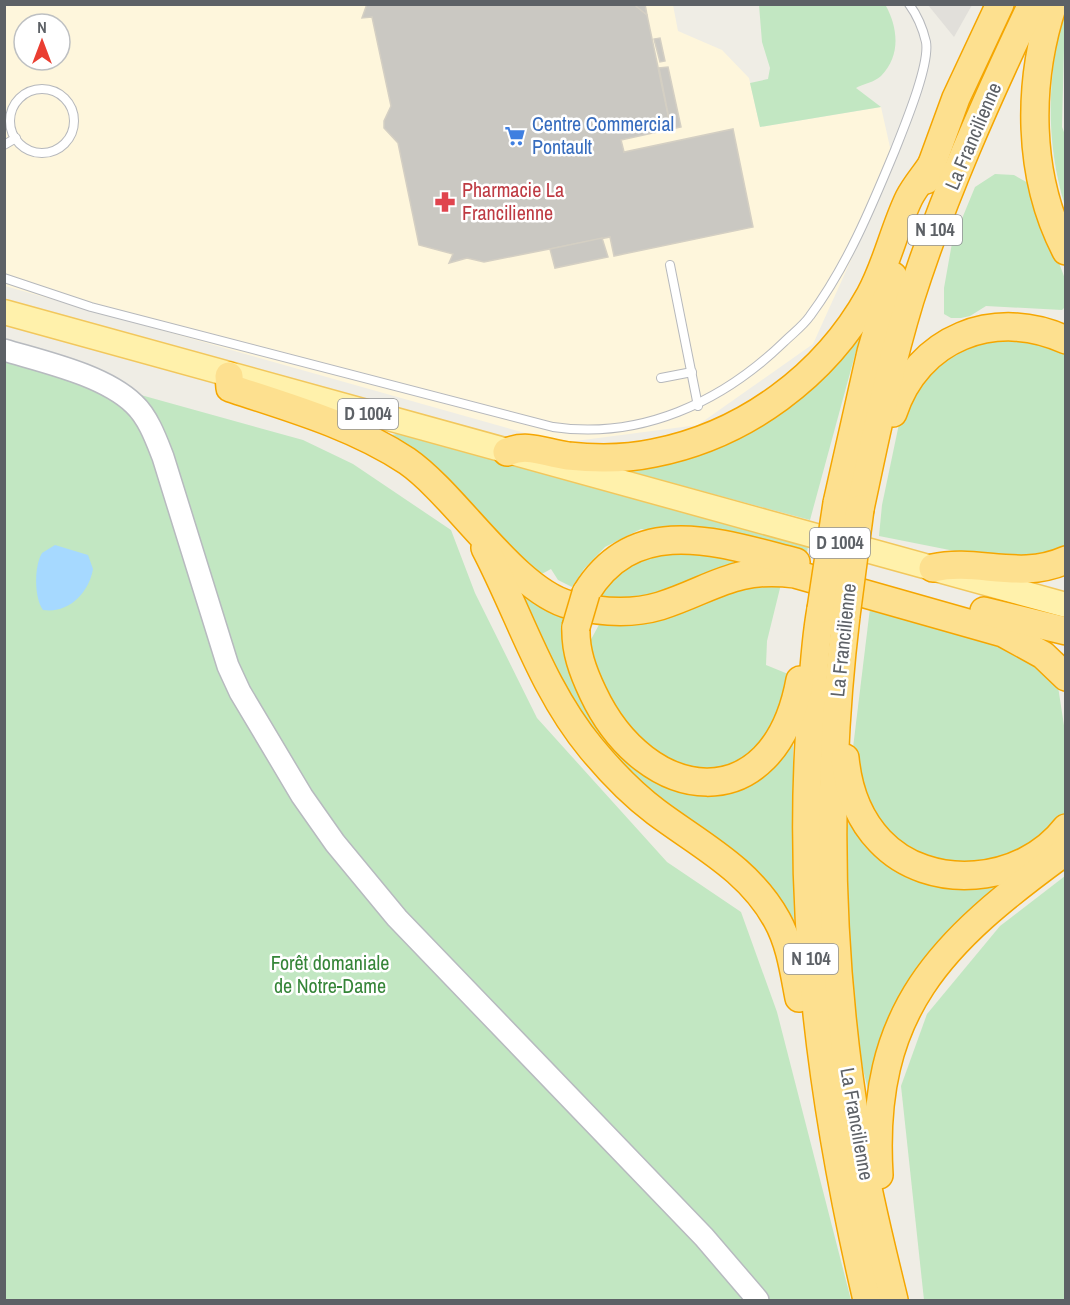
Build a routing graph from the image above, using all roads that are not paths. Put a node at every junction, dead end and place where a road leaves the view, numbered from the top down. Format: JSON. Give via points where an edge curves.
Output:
{"nodes":[{"id":1,"x":909,"y":4,"type":"edge"},
{"id":2,"x":1000,"y":4,"type":"edge"},
{"id":3,"x":1032,"y":4,"type":"edge"},
{"id":4,"x":1053,"y":4,"type":"edge"},
{"id":5,"x":8,"y":112,"type":"edge"},
{"id":6,"x":8,"y":126,"type":"edge"},
{"id":7,"x":16,"y":138,"type":"junction"},
{"id":8,"x":4,"y":145,"type":"edge"},
{"id":9,"x":932,"y":164,"type":"junction"},
{"id":10,"x":1065,"y":251,"type":"edge"},
{"id":11,"x":670,"y":265,"type":"dead end"},
{"id":12,"x":4,"y":278,"type":"edge"},
{"id":13,"x":4,"y":312,"type":"edge"},
{"id":14,"x":1065,"y":340,"type":"edge"},
{"id":15,"x":4,"y":350,"type":"edge"},
{"id":16,"x":692,"y":372,"type":"junction"},
{"id":17,"x":229,"y":376,"type":"junction"},
{"id":18,"x":661,"y":378,"type":"dead end"},
{"id":19,"x":698,"y":406,"type":"junction"},
{"id":20,"x":507,"y":452,"type":"junction"},
{"id":21,"x":869,"y":467,"type":"junction"},
{"id":22,"x":848,"y":506,"type":"junction"},
{"id":23,"x":474,"y":528,"type":"junction"},
{"id":24,"x":1065,"y":560,"type":"edge"},
{"id":25,"x":933,"y":568,"type":"junction"},
{"id":26,"x":1065,"y":605,"type":"edge"},
{"id":27,"x":829,"y":613,"type":"junction"},
{"id":28,"x":1065,"y":631,"type":"edge"},
{"id":29,"x":1065,"y":677,"type":"edge"},
{"id":30,"x":836,"y":723,"type":"junction"},
{"id":31,"x":1065,"y":828,"type":"edge"},
{"id":32,"x":1065,"y":851,"type":"edge"},
{"id":33,"x":825,"y":1093,"type":"junction"},
{"id":34,"x":874,"y":1217,"type":"junction"},
{"id":35,"x":758,"y":1300,"type":"edge"},
{"id":36,"x":867,"y":1300,"type":"edge"},
{"id":37,"x":894,"y":1300,"type":"edge"}],
"edges":[{"from":1,"to":19,"type":"lane","via":[[926,43],[925,63],[899,140],[861,231],[809,318],[763,363]]},
{"from":2,"to":9,"type":"highway","name":"La Francilienne","number":"N 104","via":[[956,98]]},
{"from":3,"to":21,"type":"highway","name":"La Francilienne","number":"N 104","via":[[993,86],[931,240],[892,363]]},
{"from":4,"to":10,"type":"highway","via":[[1036,76],[1036,134],[1044,188]]},
{"from":5,"to":6,"type":"lane"},
{"from":5,"to":7,"type":"lane","via":[[25,94],[46,89],[63,97],[74,115],[71,135],[54,150],[31,150]]},
{"from":6,"to":7,"type":"lane"},
{"from":7,"to":8,"type":"lane"},
{"from":9,"to":20,"type":"highway","via":[[909,198],[885,264],[850,326],[829,354],[780,398],[722,432],[654,453],[590,457],[552,454],[522,446]]},
{"from":9,"to":22,"type":"highway","name":"La Francilienne","number":"N 104","via":[[874,341]]},
{"from":11,"to":16,"type":"lane"},
{"from":12,"to":19,"type":"lane","via":[[92,307],[553,427],[594,430],[669,416]]},
{"from":13,"to":17,"type":"main road","number":"D 1004"},
{"from":14,"to":21,"type":"highway","via":[[1030,328],[1003,326],[958,338],[934,351],[906,383]]},
{"from":15,"to":35,"type":"street","via":[[80,374],[116,390],[135,404],[163,457],[218,637],[240,692],[302,796],[397,918],[704,1237]]},
{"from":16,"to":18,"type":"lane"},
{"from":16,"to":19,"type":"lane"},
{"from":17,"to":20,"type":"main road","number":"D 1004"},
{"from":17,"to":23,"type":"highway","via":[[230,388],[336,425],[406,461],[442,491]]},
{"from":20,"to":25,"type":"main road","number":"D 1004"},
{"from":21,"to":22,"type":"highway","name":"La Francilienne","number":"N 104"},
{"from":22,"to":27,"type":"highway","name":"La Francilienne","number":"N 104","bridge":true},
{"from":23,"to":29,"type":"highway","via":[[527,580],[566,604],[628,611],[658,606],[742,574],[795,574],[1003,633],[1044,655]]},
{"from":23,"to":33,"type":"highway","via":[[549,688],[590,748],[640,799],[742,874],[777,920],[794,972],[811,1075]]},
{"from":24,"to":25,"type":"highway","via":[[1032,570],[951,564]]},
{"from":25,"to":26,"type":"main road","number":"D 1004"},
{"from":27,"to":28,"type":"highway","bridge":true,"via":[[806,648],[793,711],[778,743],[761,764],[726,780],[688,780],[642,756],[615,729],[596,700],[576,646],[576,627],[586,593],[605,567],[621,554],[656,541],[683,539],[766,554]]},
{"from":27,"to":30,"type":"highway","name":"La Francilienne","number":"N 104"},
{"from":27,"to":33,"type":"highway","name":"La Francilienne","number":"N 104","via":[[808,764],[807,881],[812,979]]},
{"from":30,"to":31,"type":"highway","via":[[845,745],[850,791],[859,811],[879,840],[913,864],[954,875],[999,872],[1035,856],[1057,840]]},
{"from":30,"to":34,"type":"highway","name":"La Francilienne","number":"N 104","via":[[832,818],[837,976],[858,1138]]},
{"from":32,"to":34,"type":"highway","via":[[1016,887],[957,940],[906,1012],[881,1093],[881,1199]]},
{"from":33,"to":36,"type":"highway","name":"La Francilienne","number":"N 104"},
{"from":34,"to":37,"type":"highway","name":"La Francilienne","number":"N 104"}]}
